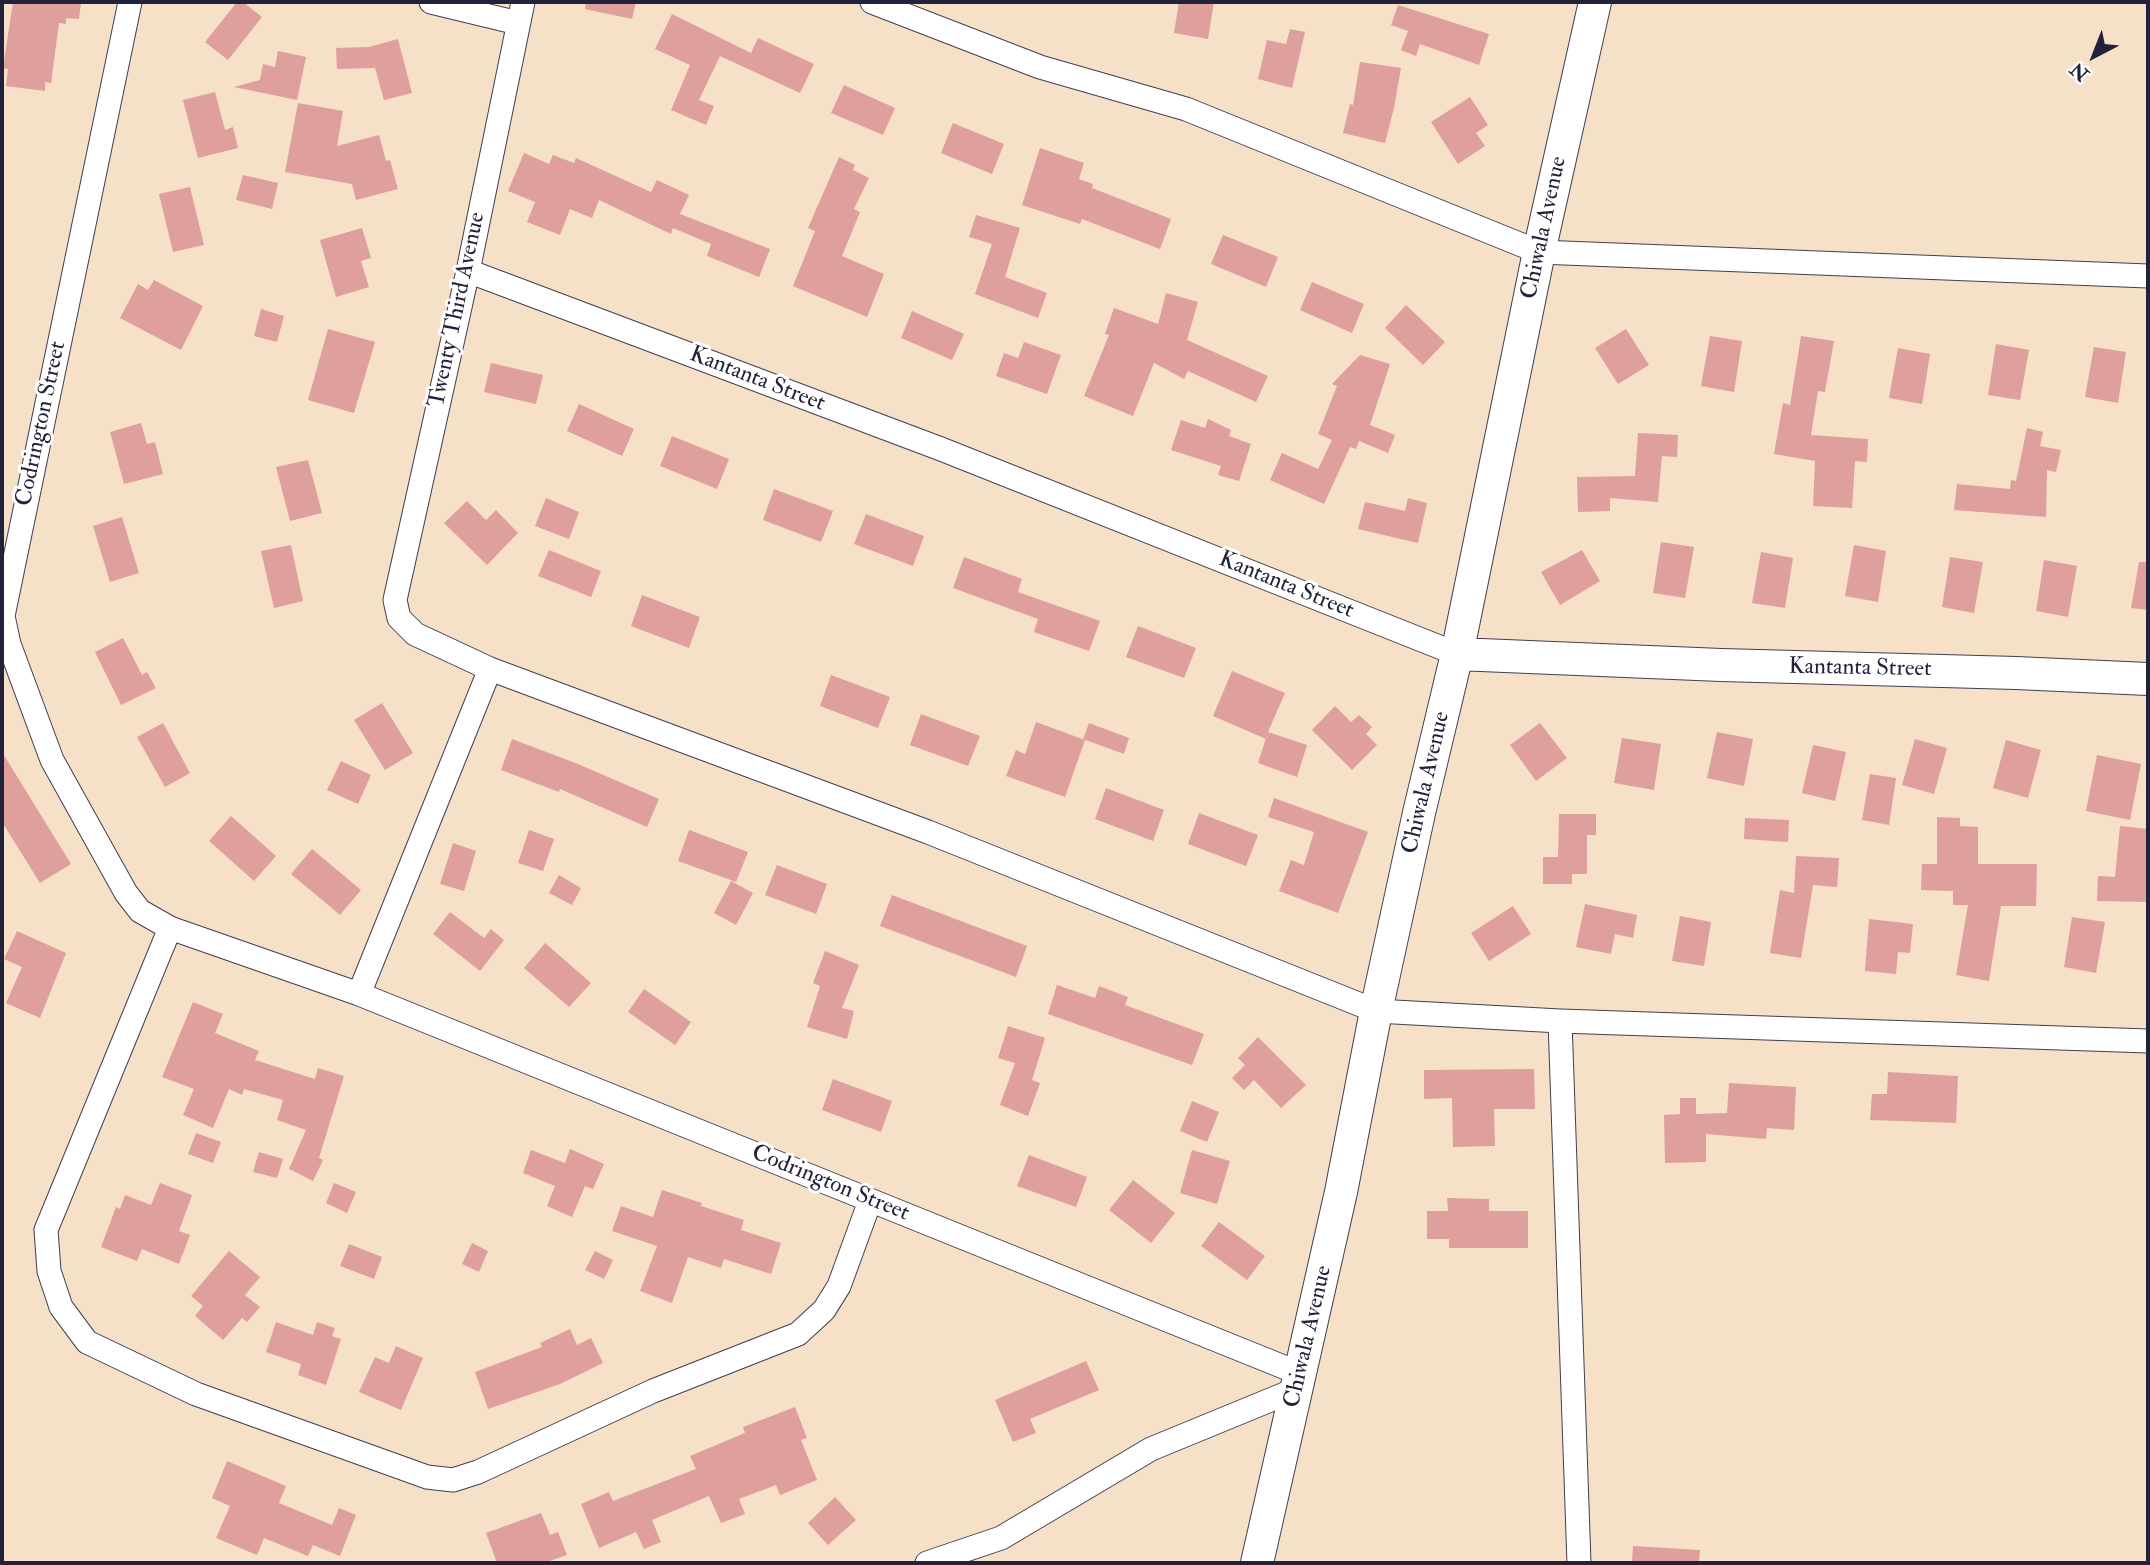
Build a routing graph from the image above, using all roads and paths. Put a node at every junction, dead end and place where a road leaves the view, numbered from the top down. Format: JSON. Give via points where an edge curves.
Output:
{"nodes":[{"id":1,"x":130,"y":2,"type":"edge"},
{"id":2,"x":431,"y":2,"type":"edge"},
{"id":3,"x":872,"y":2,"type":"edge"},
{"id":4,"x":1595,"y":2,"type":"edge"},
{"id":5,"x":520,"y":12,"type":"edge"},
{"id":6,"x":1539,"y":252,"type":"junction"},
{"id":7,"x":468,"y":271,"type":"junction"},
{"id":8,"x":2148,"y":276,"type":"edge"},
{"id":9,"x":1457,"y":654,"type":"junction"},
{"id":10,"x":490,"y":669,"type":"junction"},
{"id":11,"x":2148,"y":678,"type":"edge"},
{"id":12,"x":170,"y":928,"type":"junction"},
{"id":13,"x":359,"y":994,"type":"junction"},
{"id":14,"x":1376,"y":1011,"type":"junction"},
{"id":15,"x":1560,"y":1021,"type":"junction"},
{"id":16,"x":2148,"y":1041,"type":"edge"},
{"id":17,"x":870,"y":1201,"type":"junction"},
{"id":18,"x":1299,"y":1382,"type":"junction"},
{"id":19,"x":927,"y":1563,"type":"edge"},
{"id":20,"x":1256,"y":1563,"type":"edge"},
{"id":21,"x":1579,"y":1563,"type":"edge"}],
"edges":[{"from":1,"to":12,"type":"street","name":"Codrington Street","via":[[3,616],[52,760],[126,893],[140,911]]},
{"from":2,"to":5,"type":"street"},
{"from":3,"to":6,"type":"street","via":[[1041,67],[1186,109]]},
{"from":4,"to":6,"type":"main road","name":"Chiwala Avenue"},
{"from":5,"to":7,"type":"street","name":"Twenty Third Avenue"},
{"from":6,"to":8,"type":"street"},
{"from":6,"to":9,"type":"main road","name":"Chiwala Avenue"},
{"from":7,"to":9,"type":"street","name":"Kantanta Street","via":[[941,449]]},
{"from":7,"to":10,"type":"street","name":"Twenty Third Avenue","via":[[395,600],[399,618],[415,634]]},
{"from":9,"to":11,"type":"main road","name":"Kantanta Street"},
{"from":9,"to":14,"type":"main road","name":"Chiwala Avenue"},
{"from":10,"to":13,"type":"street"},
{"from":10,"to":14,"type":"street","via":[[928,832]]},
{"from":12,"to":13,"type":"street","name":"Codrington Street"},
{"from":12,"to":17,"type":"street","via":[[46,1230],[49,1271],[61,1307],[87,1342],[195,1394],[427,1477],[453,1480],[653,1391],[798,1334],[824,1310],[839,1286]]},
{"from":13,"to":17,"type":"street","name":"Codrington Street"},
{"from":14,"to":15,"type":"street"},
{"from":14,"to":18,"type":"main road","name":"Chiwala Avenue"},
{"from":15,"to":16,"type":"street"},
{"from":15,"to":21,"type":"street"},
{"from":17,"to":18,"type":"street","name":"Codrington Street"},
{"from":18,"to":19,"type":"street","via":[[1151,1449],[1001,1538]]},
{"from":18,"to":20,"type":"main road","name":"Chiwala Avenue"}]}
